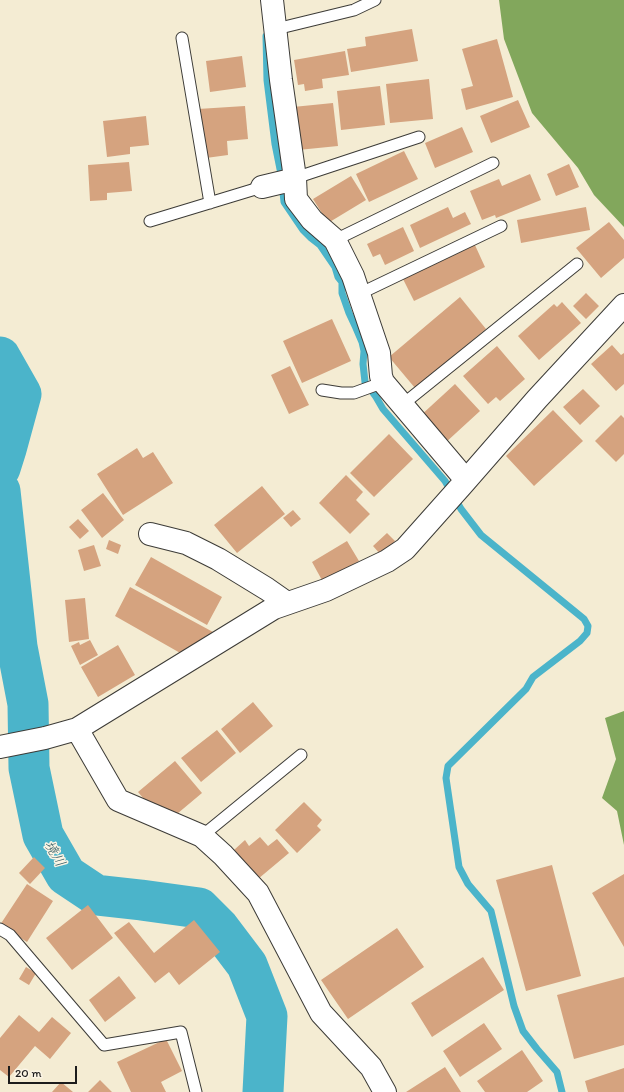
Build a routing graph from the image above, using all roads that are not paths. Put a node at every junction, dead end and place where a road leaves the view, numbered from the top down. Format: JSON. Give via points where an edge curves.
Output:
{"nodes":[{"id":1,"x":272,"y":0,"type":"edge"},
{"id":2,"x":375,"y":0,"type":"edge"},
{"id":3,"x":276,"y":29,"type":"junction"},
{"id":4,"x":182,"y":38,"type":"dead end"},
{"id":5,"x":419,"y":138,"type":"dead end"},
{"id":6,"x":493,"y":163,"type":"dead end"},
{"id":7,"x":291,"y":179,"type":"junction"},
{"id":8,"x":262,"y":186,"type":"joint"},
{"id":9,"x":210,"y":203,"type":"junction"},
{"id":10,"x":150,"y":221,"type":"dead end"},
{"id":11,"x":501,"y":226,"type":"dead end"},
{"id":12,"x":335,"y":240,"type":"junction"},
{"id":13,"x":577,"y":264,"type":"dead end"},
{"id":14,"x":359,"y":294,"type":"junction"},
{"id":15,"x":624,"y":305,"type":"edge"},
{"id":16,"x":378,"y":381,"type":"junction"},
{"id":17,"x":322,"y":390,"type":"dead end"},
{"id":18,"x":402,"y":405,"type":"junction"},
{"id":19,"x":464,"y":483,"type":"junction"},
{"id":20,"x":150,"y":534,"type":"dead end"},
{"id":21,"x":287,"y":604,"type":"junction"},
{"id":22,"x":77,"y":729,"type":"junction"},
{"id":23,"x":2,"y":747,"type":"edge"},
{"id":24,"x":301,"y":756,"type":"dead end"},
{"id":25,"x":202,"y":836,"type":"junction"},
{"id":26,"x":0,"y":929,"type":"edge"},
{"id":27,"x":196,"y":1092,"type":"edge"},
{"id":28,"x":385,"y":1092,"type":"edge"}],
"edges":[{"from":1,"to":3,"type":"street"},
{"from":2,"to":3,"type":"lane","via":[[354,10]]},
{"from":3,"to":7,"type":"street"},
{"from":4,"to":9,"type":"lane"},
{"from":5,"to":7,"type":"lane"},
{"from":6,"to":12,"type":"lane"},
{"from":7,"to":8,"type":"street"},
{"from":7,"to":12,"type":"street","via":[[296,199],[312,220]]},
{"from":8,"to":9,"type":"lane"},
{"from":9,"to":10,"type":"lane"},
{"from":11,"to":14,"type":"lane"},
{"from":12,"to":14,"type":"street"},
{"from":13,"to":18,"type":"lane"},
{"from":14,"to":16,"type":"street","via":[[379,353]]},
{"from":15,"to":19,"type":"street"},
{"from":16,"to":17,"type":"lane","via":[[349,393]]},
{"from":16,"to":18,"type":"street","via":[[383,382]]},
{"from":18,"to":19,"type":"street"},
{"from":19,"to":21,"type":"street","via":[[405,549],[387,561],[326,590]]},
{"from":20,"to":21,"type":"street","via":[[186,543],[218,559]]},
{"from":21,"to":22,"type":"street","via":[[274,608]]},
{"from":22,"to":23,"type":"street"},
{"from":22,"to":25,"type":"street","via":[[118,800]]},
{"from":24,"to":25,"type":"lane"},
{"from":25,"to":28,"type":"street","via":[[258,893],[321,1013],[371,1067]]},
{"from":26,"to":27,"type":"lane","via":[[10,935],[104,1044],[181,1032]]}]}
